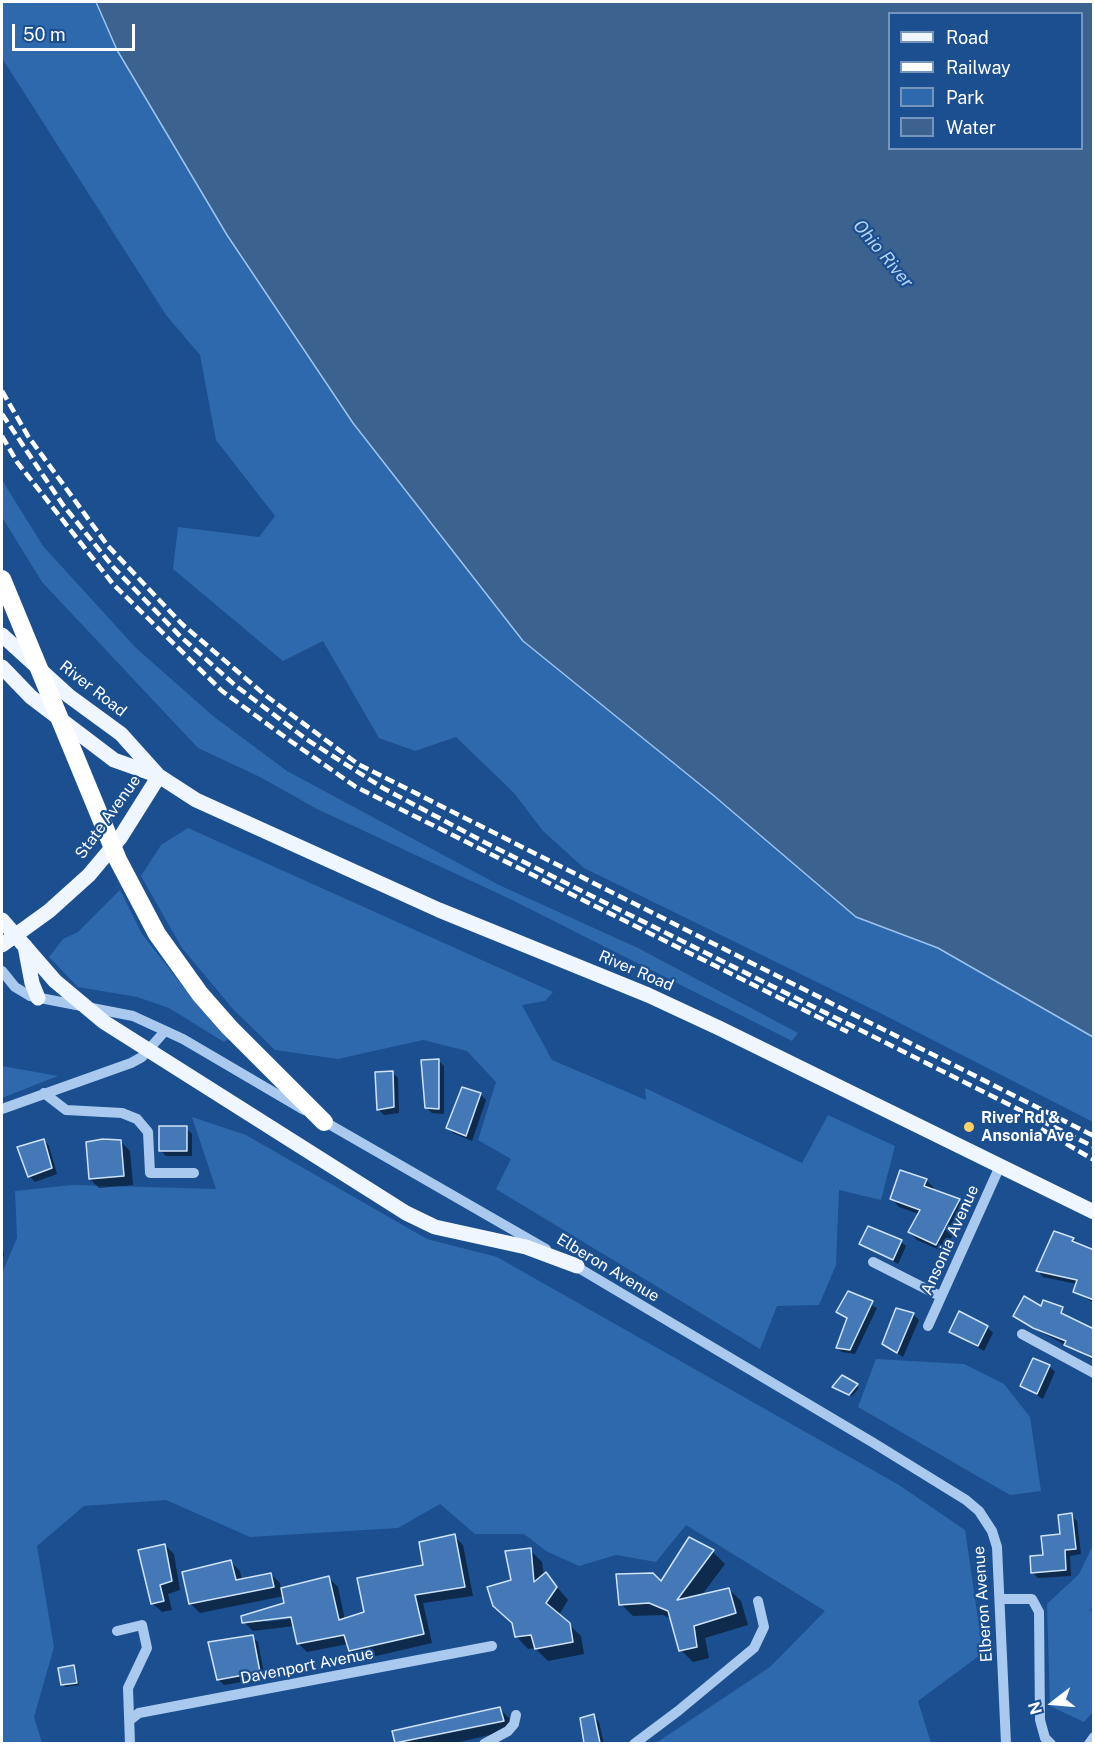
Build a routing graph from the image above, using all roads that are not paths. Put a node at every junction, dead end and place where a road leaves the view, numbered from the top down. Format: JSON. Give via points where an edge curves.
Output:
{"nodes":[{"id":1,"x":2,"y":579,"type":"edge"},
{"id":2,"x":2,"y":634,"type":"edge"},
{"id":3,"x":2,"y":667,"type":"edge"},
{"id":4,"x":159,"y":776,"type":"junction"},
{"id":5,"x":2,"y":920,"type":"edge"},
{"id":6,"x":22,"y":931,"type":"junction"},
{"id":7,"x":2,"y":945,"type":"edge"},
{"id":8,"x":2,"y":971,"type":"edge"},
{"id":9,"x":38,"y":998,"type":"junction"},
{"id":10,"x":165,"y":1031,"type":"junction"},
{"id":11,"x":44,"y":1093,"type":"junction"},
{"id":12,"x":2,"y":1109,"type":"edge"},
{"id":13,"x":324,"y":1122,"type":"junction"},
{"id":14,"x":1000,"y":1166,"type":"junction"},
{"id":15,"x":194,"y":1173,"type":"dead end"},
{"id":16,"x":1094,"y":1212,"type":"edge"},
{"id":17,"x":873,"y":1262,"type":"dead end"},
{"id":18,"x":577,"y":1266,"type":"junction"},
{"id":19,"x":940,"y":1296,"type":"junction"},
{"id":20,"x":928,"y":1326,"type":"dead end"},
{"id":21,"x":1022,"y":1334,"type":"dead end"},
{"id":22,"x":1094,"y":1373,"type":"edge"},
{"id":23,"x":1000,"y":1599,"type":"junction"},
{"id":24,"x":758,"y":1601,"type":"dead end"},
{"id":25,"x":117,"y":1631,"type":"dead end"},
{"id":26,"x":492,"y":1646,"type":"dead end"},
{"id":27,"x":516,"y":1715,"type":"dead end"},
{"id":28,"x":130,"y":1720,"type":"junction"},
{"id":29,"x":1094,"y":1737,"type":"edge"},
{"id":30,"x":130,"y":1743,"type":"edge"},
{"id":31,"x":484,"y":1743,"type":"edge"},
{"id":32,"x":634,"y":1743,"type":"edge"},
{"id":33,"x":1006,"y":1743,"type":"edge"},
{"id":34,"x":1051,"y":1743,"type":"edge"},
{"id":35,"x":1089,"y":1743,"type":"edge"}],
"edges":[{"from":1,"to":13,"type":"highway","via":[[109,840],[157,934],[200,994]]},
{"from":2,"to":4,"type":"main road","name":"River Road","via":[[69,696],[121,734]]},
{"from":3,"to":4,"type":"main road","name":"River Road","via":[[31,697],[114,760]]},
{"from":4,"to":6,"type":"main road","name":"State Avenue","via":[[120,838],[89,875]]},
{"from":4,"to":14,"type":"main road","name":"River Road","via":[[196,800],[274,837],[719,1028]]},
{"from":5,"to":18,"type":"main road","via":[[55,981],[121,1034],[406,1213],[435,1227],[526,1247]]},
{"from":6,"to":7,"type":"main road","name":"State Avenue"},
{"from":6,"to":9,"type":"main road"},
{"from":8,"to":9,"type":"street","name":"Elberon Avenue","via":[[15,987]]},
{"from":9,"to":10,"type":"street","name":"Elberon Avenue","via":[[116,1011]]},
{"from":10,"to":11,"type":"street","via":[[142,1057],[131,1063]]},
{"from":10,"to":13,"type":"street","name":"Elberon Avenue"},
{"from":11,"to":12,"type":"street"},
{"from":11,"to":15,"type":"street","via":[[66,1110],[122,1113],[137,1119],[148,1132],[150,1173]]},
{"from":13,"to":18,"type":"street","name":"Elberon Avenue"},
{"from":14,"to":16,"type":"main road","name":"River Road"},
{"from":14,"to":19,"type":"street","name":"Ansonia Avenue"},
{"from":17,"to":19,"type":"street"},
{"from":18,"to":23,"type":"street","name":"Elberon Avenue","via":[[966,1500],[992,1531],[997,1547]]},
{"from":19,"to":20,"type":"street","name":"Ansonia Avenue"},
{"from":21,"to":22,"type":"street"},
{"from":23,"to":33,"type":"street","name":"Elberon Avenue"},
{"from":23,"to":34,"type":"street","via":[[1032,1599],[1040,1612],[1040,1720],[1045,1738]]},
{"from":24,"to":32,"type":"street","via":[[764,1627],[754,1648]]},
{"from":25,"to":28,"type":"street","via":[[142,1625],[147,1648],[128,1688]]},
{"from":26,"to":28,"type":"street","name":"Davenport Avenue","via":[[139,1713]]},
{"from":27,"to":31,"type":"street","via":[[508,1731]]},
{"from":28,"to":30,"type":"street"},
{"from":29,"to":35,"type":"street"}]}
